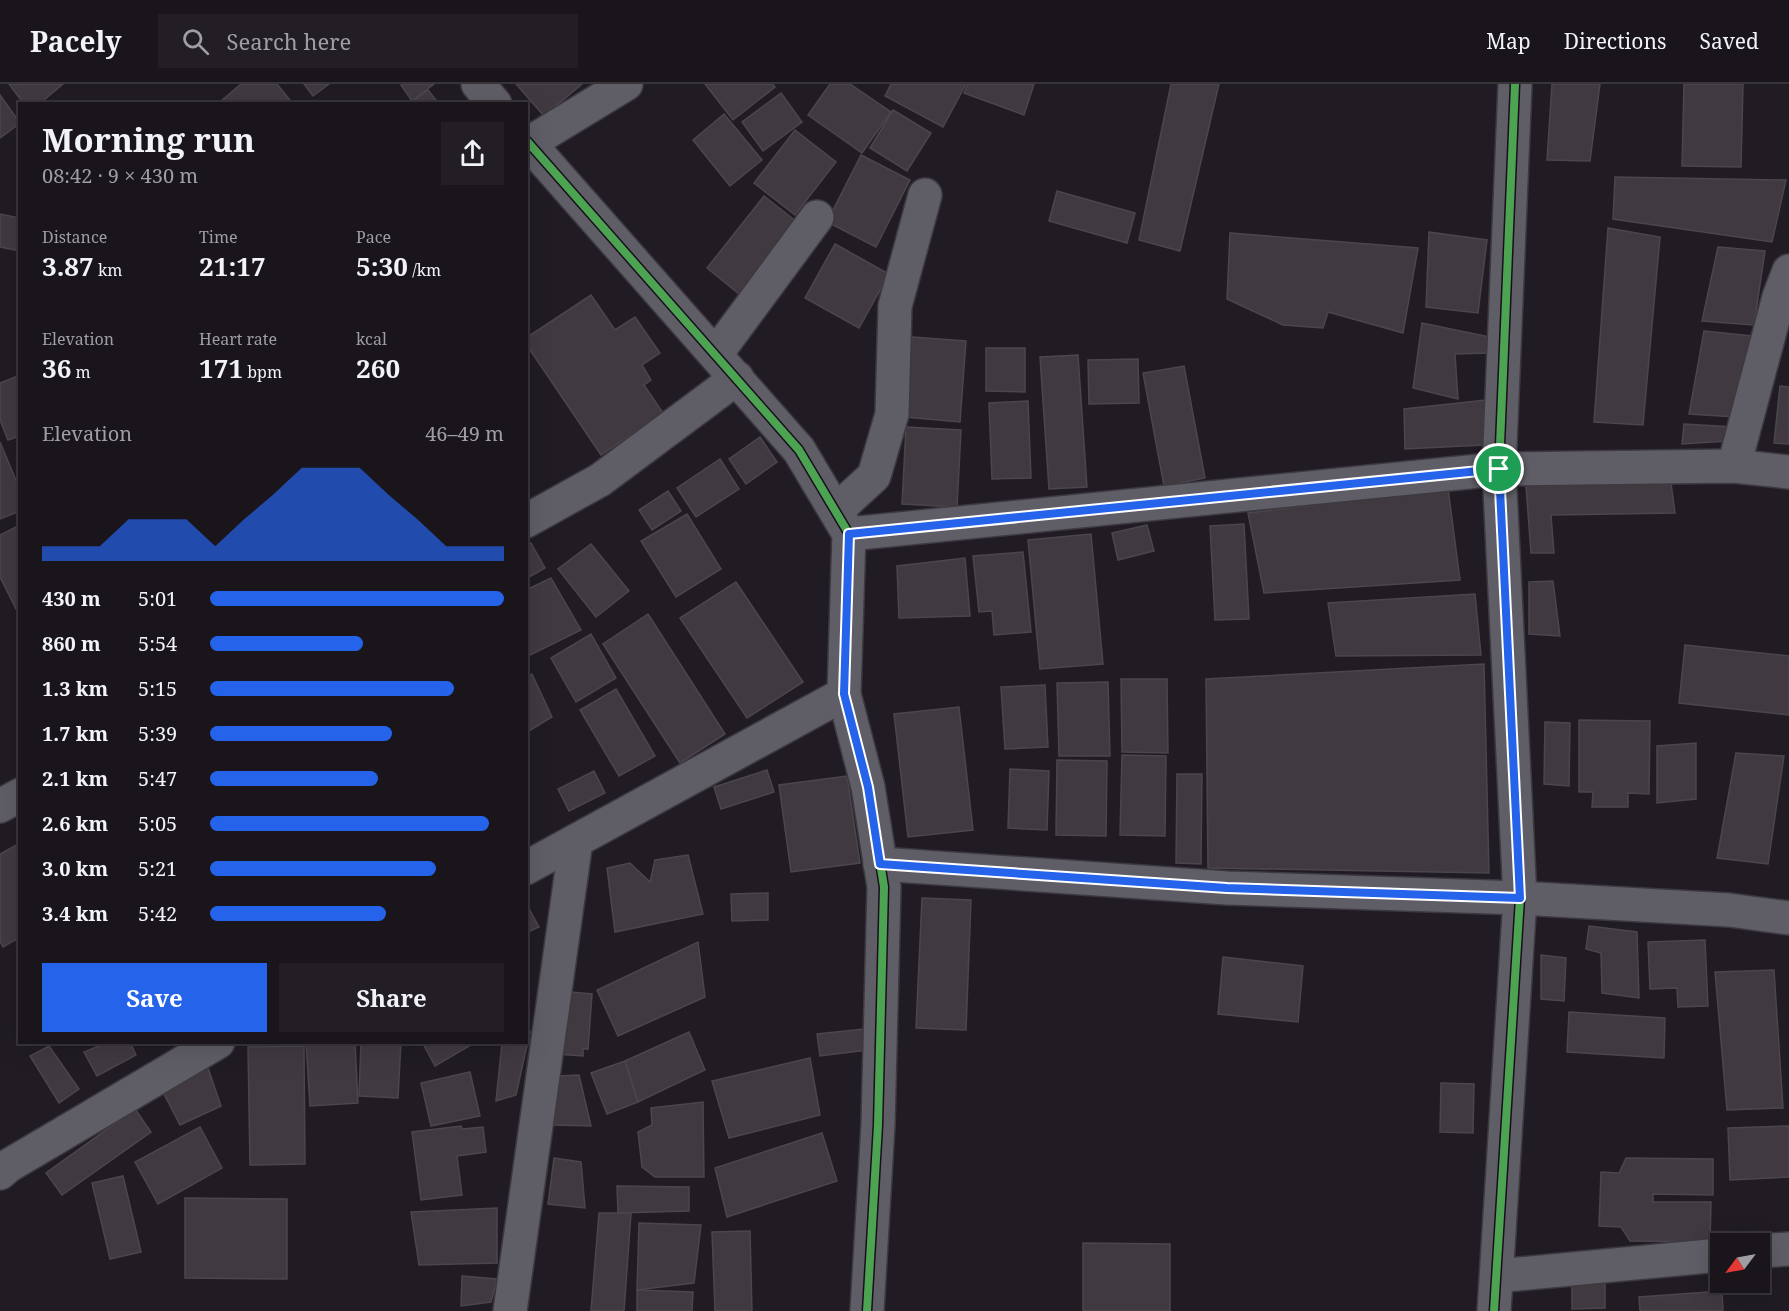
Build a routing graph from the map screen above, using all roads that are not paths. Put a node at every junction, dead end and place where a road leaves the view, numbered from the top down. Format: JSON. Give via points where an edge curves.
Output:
{"nodes":[{"id":1,"x":478,"y":84,"type":"edge"},
{"id":2,"x":626,"y":84,"type":"edge"},
{"id":3,"x":1515,"y":84,"type":"edge"},
{"id":4,"x":493,"y":102,"type":"edge"},
{"id":5,"x":528,"y":143,"type":"edge"},
{"id":6,"x":925,"y":195,"type":"dead end"},
{"id":7,"x":817,"y":217,"type":"dead end"},
{"id":8,"x":1789,"y":271,"type":"edge"},
{"id":9,"x":716,"y":354,"type":"junction"},
{"id":10,"x":737,"y":378,"type":"junction"},
{"id":11,"x":1734,"y":466,"type":"junction"},
{"id":12,"x":1499,"y":469,"type":"junction"},
{"id":13,"x":1789,"y":472,"type":"edge"},
{"id":14,"x":528,"y":520,"type":"edge"},
{"id":15,"x":842,"y":523,"type":"junction"},
{"id":16,"x":844,"y":694,"type":"junction"},
{"id":17,"x":18,"y":796,"type":"edge"},
{"id":18,"x":0,"y":806,"type":"edge"},
{"id":19,"x":576,"y":841,"type":"junction"},
{"id":20,"x":880,"y":864,"type":"junction"},
{"id":21,"x":528,"y":867,"type":"edge"},
{"id":22,"x":1520,"y":898,"type":"junction"},
{"id":23,"x":1789,"y":918,"type":"edge"},
{"id":24,"x":214,"y":1044,"type":"edge"},
{"id":25,"x":3,"y":1163,"type":"edge"},
{"id":26,"x":1789,"y":1249,"type":"edge"},
{"id":27,"x":1770,"y":1250,"type":"edge"},
{"id":28,"x":1710,"y":1256,"type":"edge"},
{"id":29,"x":1497,"y":1276,"type":"junction"},
{"id":30,"x":510,"y":1311,"type":"edge"},
{"id":31,"x":867,"y":1311,"type":"edge"},
{"id":32,"x":1494,"y":1311,"type":"edge"}],
"edges":[{"from":1,"to":4,"type":"street"},
{"from":2,"to":5,"type":"street"},
{"from":3,"to":12,"type":"street"},
{"from":5,"to":9,"type":"street"},
{"from":6,"to":15,"type":"street","via":[[895,306],[892,414],[873,476]]},
{"from":7,"to":9,"type":"street"},
{"from":8,"to":11,"type":"street"},
{"from":9,"to":10,"type":"street"},
{"from":10,"to":14,"type":"street","via":[[600,480]]},
{"from":10,"to":15,"type":"street","via":[[799,450]]},
{"from":11,"to":12,"type":"street"},
{"from":11,"to":13,"type":"street"},
{"from":12,"to":15,"type":"street"},
{"from":12,"to":22,"type":"street"},
{"from":15,"to":16,"type":"street"},
{"from":16,"to":19,"type":"street"},
{"from":16,"to":20,"type":"street","via":[[868,787]]},
{"from":17,"to":18,"type":"street"},
{"from":19,"to":21,"type":"street"},
{"from":19,"to":30,"type":"street"},
{"from":20,"to":22,"type":"street","via":[[1227,888]]},
{"from":20,"to":31,"type":"street","via":[[884,887],[878,1125]]},
{"from":22,"to":23,"type":"street","via":[[1729,910]]},
{"from":22,"to":29,"type":"street"},
{"from":24,"to":25,"type":"street"},
{"from":26,"to":27,"type":"street"},
{"from":28,"to":29,"type":"street"},
{"from":29,"to":32,"type":"street"}]}
